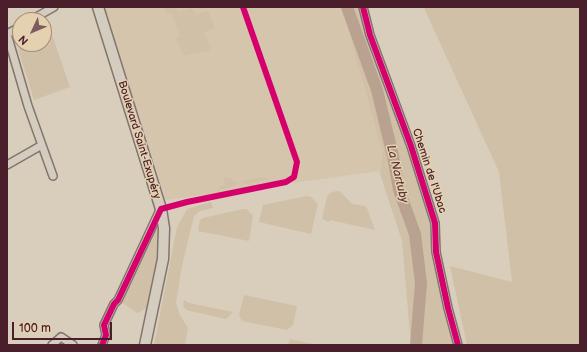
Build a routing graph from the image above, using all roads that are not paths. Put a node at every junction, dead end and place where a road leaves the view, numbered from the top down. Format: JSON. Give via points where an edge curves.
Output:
{"nodes":[{"id":1,"x":98,"y":7,"type":"edge"},
{"id":2,"x":363,"y":7,"type":"edge"},
{"id":3,"x":7,"y":34,"type":"edge"},
{"id":4,"x":42,"y":145,"type":"junction"},
{"id":5,"x":7,"y":165,"type":"edge"},
{"id":6,"x":53,"y":176,"type":"dead end"},
{"id":7,"x":161,"y":210,"type":"junction"},
{"id":8,"x":52,"y":345,"type":"edge"},
{"id":9,"x":73,"y":345,"type":"edge"},
{"id":10,"x":102,"y":345,"type":"edge"},
{"id":11,"x":145,"y":345,"type":"edge"},
{"id":12,"x":458,"y":345,"type":"edge"}],
"edges":[{"from":1,"to":7,"type":"main road","name":"Boulevard Saint-Exupéry"},
{"from":2,"to":12,"type":"street","name":"Chemin de l'Ubac","via":[[435,223],[436,252]]},
{"from":3,"to":4,"type":"street"},
{"from":4,"to":5,"type":"street"},
{"from":4,"to":6,"type":"street"},
{"from":7,"to":10,"type":"street","via":[[104,325],[106,335]]},
{"from":7,"to":11,"type":"main road","name":"Boulevard Saint-Exupéry","via":[[164,228],[163,259]]},
{"from":8,"to":9,"type":"street","via":[[61,337]]}]}
